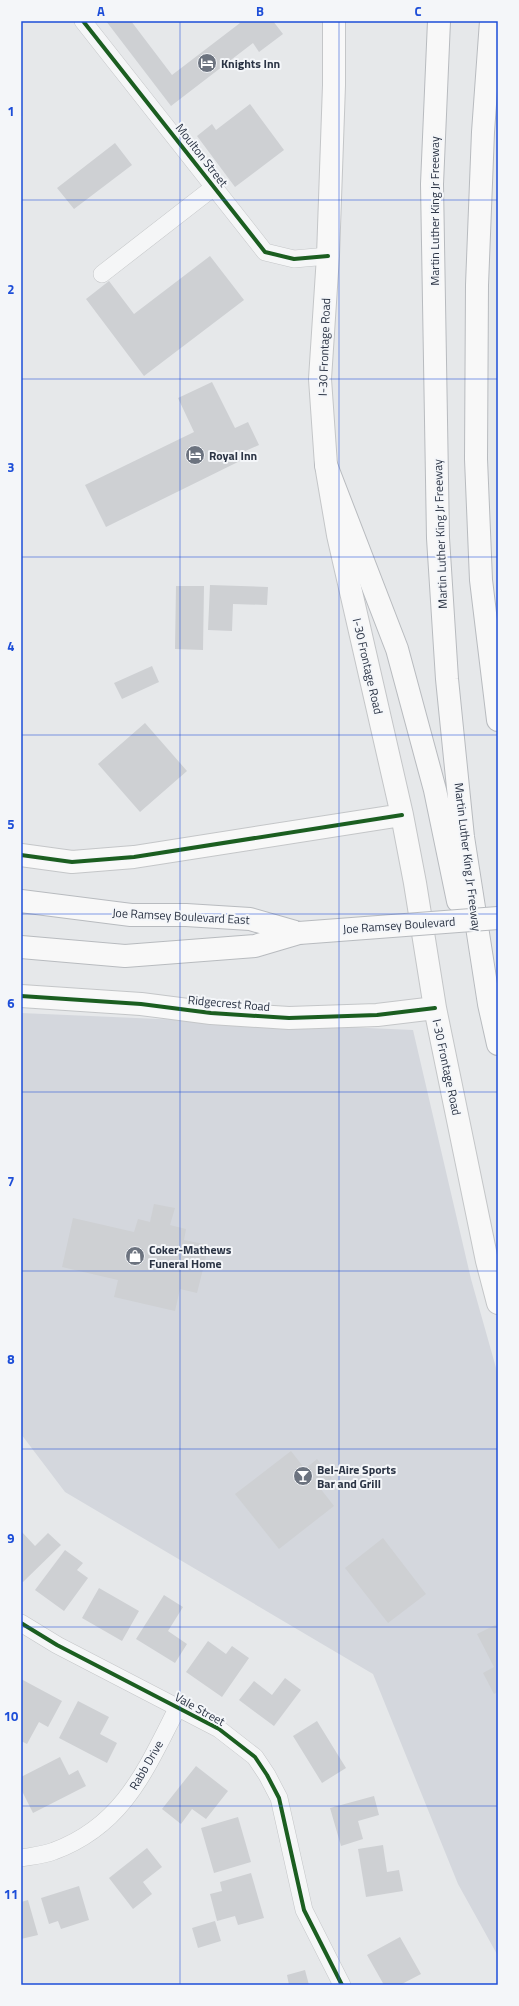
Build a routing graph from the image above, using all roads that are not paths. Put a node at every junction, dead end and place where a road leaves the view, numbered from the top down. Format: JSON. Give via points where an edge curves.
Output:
{"nodes":[{"id":1,"x":83,"y":21,"type":"edge"},
{"id":2,"x":334,"y":21,"type":"edge"},
{"id":3,"x":439,"y":21,"type":"edge"},
{"id":4,"x":491,"y":21,"type":"edge"},
{"id":5,"x":214,"y":187,"type":"junction"},
{"id":6,"x":328,"y":256,"type":"junction"},
{"id":7,"x":102,"y":274,"type":"dead end"},
{"id":8,"x":326,"y":465,"type":"junction"},
{"id":9,"x":498,"y":720,"type":"edge"},
{"id":10,"x":402,"y":815,"type":"junction"},
{"id":11,"x":21,"y":855,"type":"edge"},
{"id":12,"x":21,"y":901,"type":"edge"},
{"id":13,"x":498,"y":918,"type":"edge"},
{"id":14,"x":299,"y":932,"type":"junction"},
{"id":15,"x":21,"y":946,"type":"edge"},
{"id":16,"x":21,"y":996,"type":"edge"},
{"id":17,"x":489,"y":1004,"type":"junction"},
{"id":18,"x":435,"y":1008,"type":"junction"},
{"id":19,"x":498,"y":1044,"type":"edge"},
{"id":20,"x":498,"y":1304,"type":"edge"},
{"id":21,"x":21,"y":1623,"type":"edge"},
{"id":22,"x":178,"y":1707,"type":"junction"},
{"id":23,"x":21,"y":1858,"type":"edge"},
{"id":24,"x":342,"y":1985,"type":"edge"}],
"edges":[{"from":1,"to":5,"type":"street","name":"Moulton Street"},
{"from":2,"to":6,"type":"main road","name":"I-30 Frontage Road"},
{"from":3,"to":17,"type":"main road","name":"Martin Luther King Jr Freeway","via":[[432,184],[438,538],[447,679],[463,837]]},
{"from":4,"to":9,"type":"main road","via":[[477,279],[476,459],[481,580]]},
{"from":5,"to":6,"type":"street","name":"Moulton Street","via":[[265,252],[294,259]]},
{"from":5,"to":7,"type":"street"},
{"from":6,"to":8,"type":"main road","name":"I-30 Frontage Road","via":[[320,379]]},
{"from":8,"to":10,"type":"main road","name":"I-30 Frontage Road","via":[[338,535]]},
{"from":8,"to":17,"type":"main road","via":[[397,649],[435,790],[471,960]]},
{"from":10,"to":11,"type":"main road","via":[[134,857],[72,862]]},
{"from":10,"to":18,"type":"main road","name":"I-30 Frontage Road"},
{"from":12,"to":14,"type":"main road","name":"Joe Ramsey Boulevard East","via":[[131,915],[250,919]]},
{"from":13,"to":14,"type":"main road","name":"Joe Ramsey Boulevard","bridge":true},
{"from":14,"to":15,"type":"main road","via":[[255,946],[126,956]]},
{"from":16,"to":18,"type":"main road","name":"Ridgecrest Road","via":[[289,1018],[377,1015]]},
{"from":17,"to":19,"type":"main road","name":"Martin Luther King Jr Freeway"},
{"from":18,"to":20,"type":"main road","name":"I-30 Frontage Road","via":[[487,1262]]},
{"from":21,"to":22,"type":"street","name":"Vale Street","via":[[57,1645]]},
{"from":22,"to":23,"type":"street","name":"Rabb Drive","via":[[139,1783],[106,1821],[54,1851]]},
{"from":22,"to":24,"type":"street","name":"Vale Street","via":[[219,1729],[243,1746],[268,1775],[279,1798],[304,1910]]}]}
